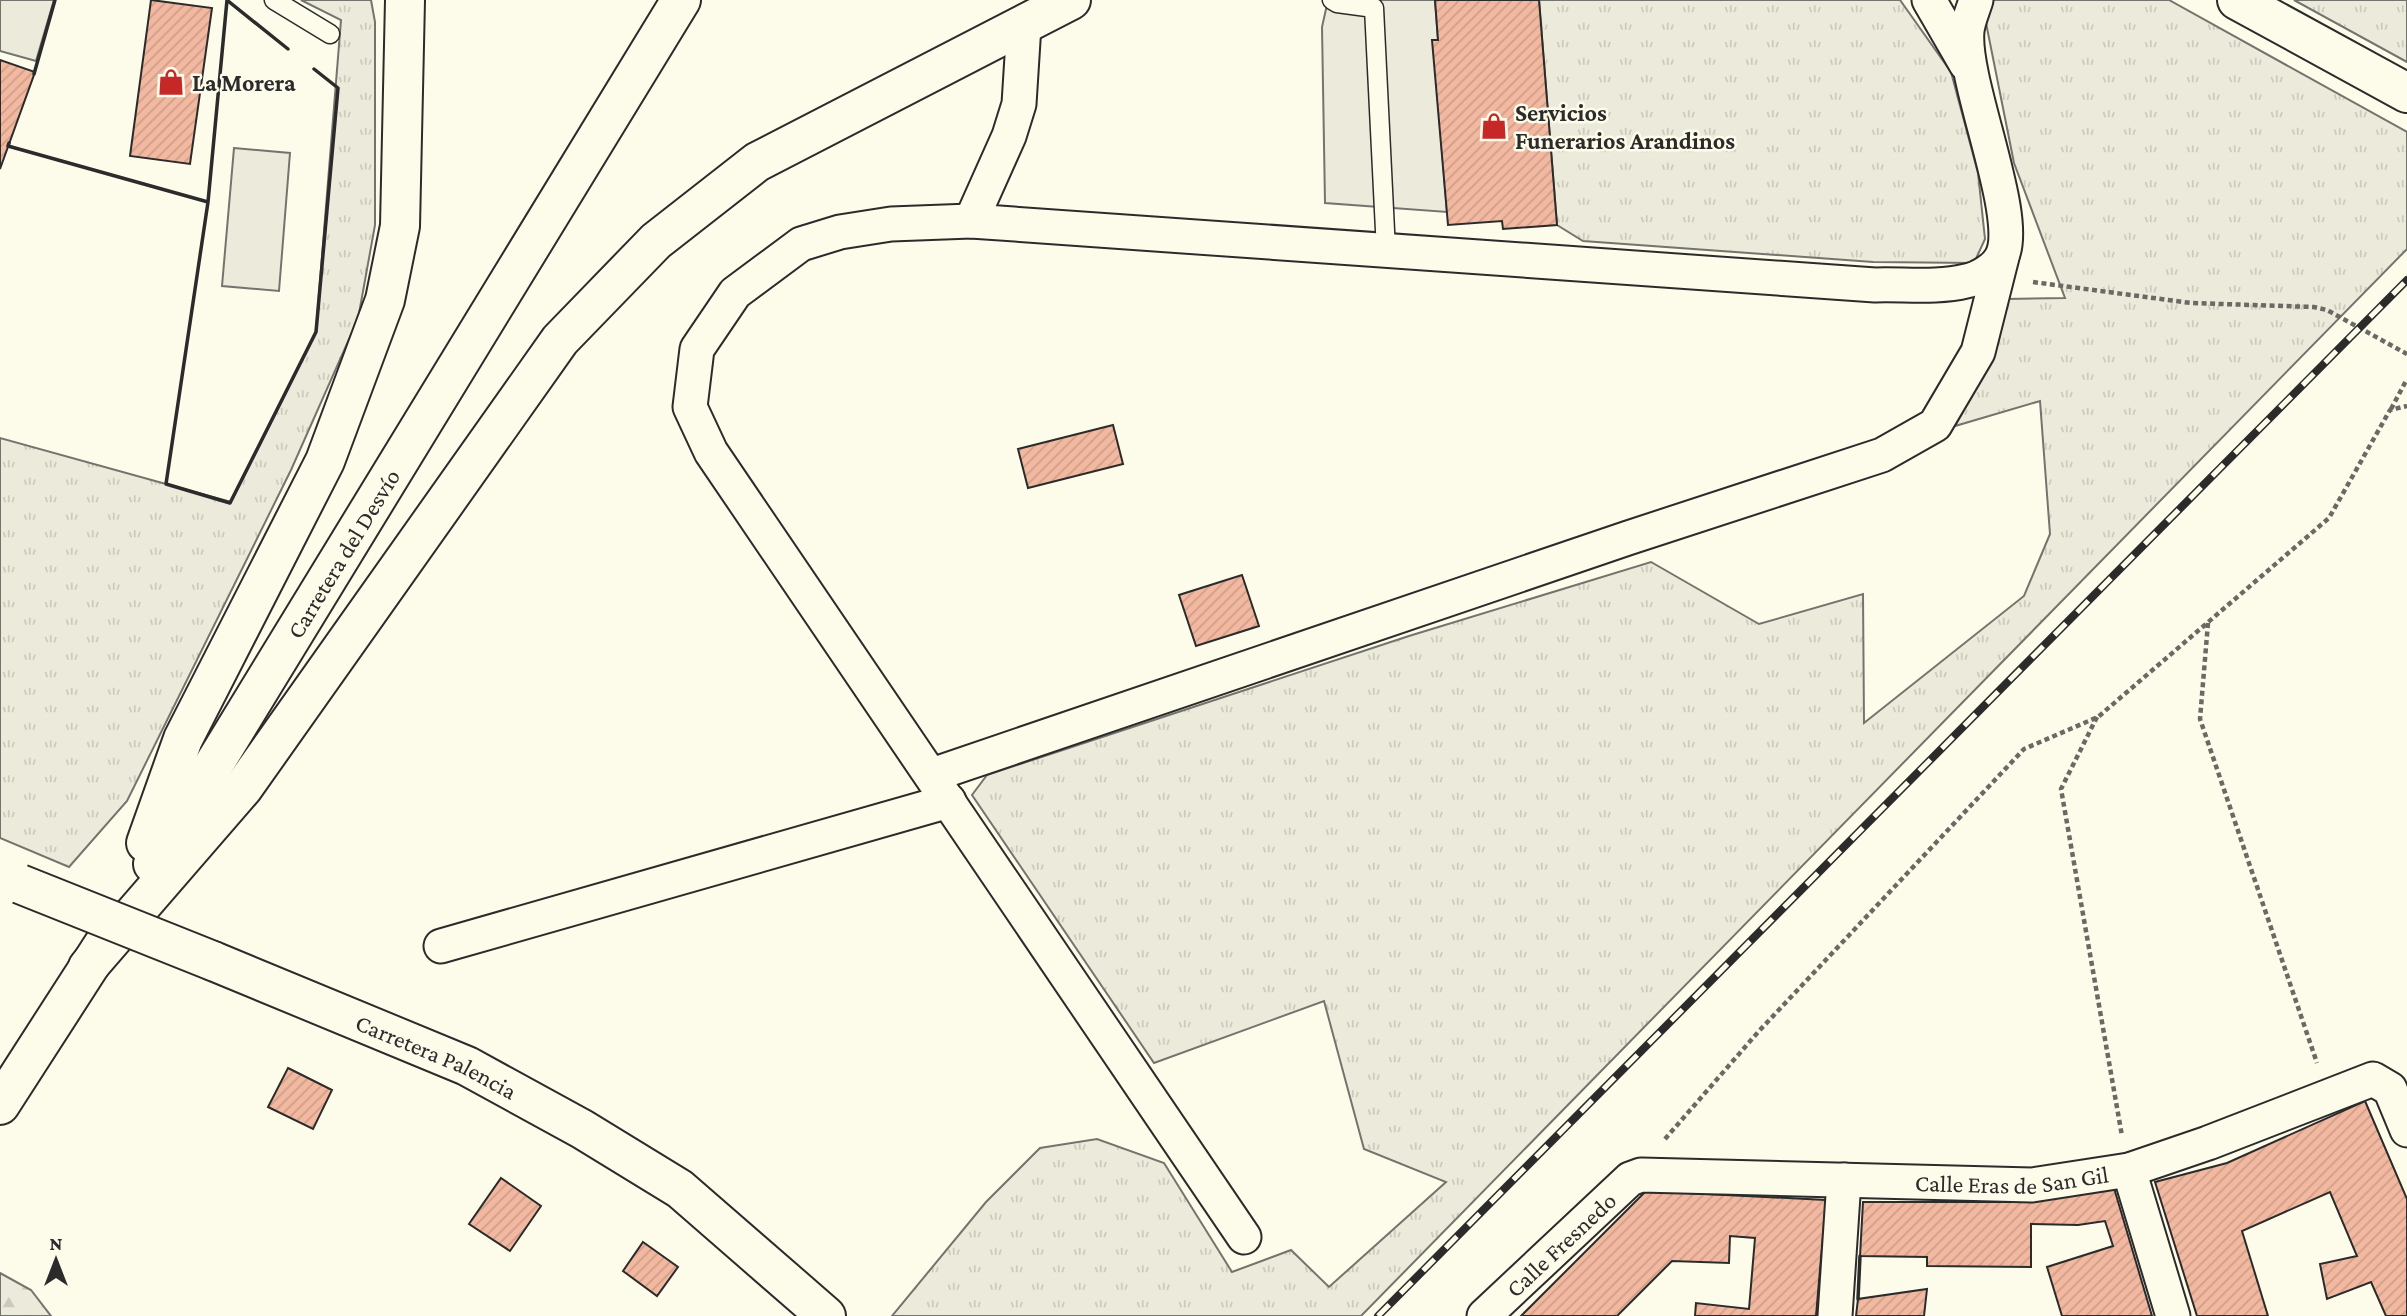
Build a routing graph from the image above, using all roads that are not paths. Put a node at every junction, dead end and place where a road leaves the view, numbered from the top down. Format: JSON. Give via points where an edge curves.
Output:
{"nodes":[{"id":1,"x":274,"y":0,"type":"edge"},
{"id":2,"x":681,"y":0,"type":"edge"},
{"id":3,"x":1070,"y":0,"type":"edge"},
{"id":4,"x":1332,"y":0,"type":"edge"},
{"id":5,"x":1929,"y":0,"type":"edge"},
{"id":6,"x":1976,"y":0,"type":"edge"},
{"id":7,"x":2237,"y":0,"type":"edge"},
{"id":8,"x":404,"y":3,"type":"edge"},
{"id":9,"x":1024,"y":25,"type":"junction"},
{"id":10,"x":330,"y":34,"type":"dead end"},
{"id":11,"x":1972,"y":73,"type":"junction"},
{"id":12,"x":2407,"y":93,"type":"edge"},
{"id":13,"x":971,"y":221,"type":"junction"},
{"id":14,"x":1386,"y":251,"type":"junction"},
{"id":15,"x":1999,"y":267,"type":"junction"},
{"id":16,"x":940,"y":788,"type":"junction"},
{"id":17,"x":10,"y":880,"type":"edge"},
{"id":18,"x":118,"y":921,"type":"junction"},
{"id":19,"x":441,"y":946,"type":"dead end"},
{"id":20,"x":88,"y":967,"type":"junction"},
{"id":21,"x":0,"y":1105,"type":"edge"},
{"id":22,"x":2407,"y":1130,"type":"edge"},
{"id":23,"x":2129,"y":1170,"type":"junction"},
{"id":24,"x":1635,"y":1177,"type":"joint"},
{"id":25,"x":1844,"y":1180,"type":"junction"},
{"id":26,"x":1244,"y":1237,"type":"dead end"},
{"id":27,"x":826,"y":1316,"type":"edge"},
{"id":28,"x":1483,"y":1316,"type":"edge"},
{"id":29,"x":1835,"y":1316,"type":"edge"},
{"id":30,"x":2173,"y":1316,"type":"edge"}],
"edges":[{"from":1,"to":10,"type":"lane"},
{"from":2,"to":18,"type":"main road","name":"Carretera del Desvío"},
{"from":3,"to":9,"type":"main road"},
{"from":4,"to":14,"type":"lane","via":[[1374,8]]},
{"from":5,"to":11,"type":"street"},
{"from":6,"to":11,"type":"street","via":[[1967,32]]},
{"from":7,"to":12,"type":"main road"},
{"from":8,"to":18,"type":"main road","via":[[400,226],[385,300],[325,461],[183,739]]},
{"from":9,"to":13,"type":"street","via":[[1019,104]]},
{"from":9,"to":20,"type":"main road","via":[[757,162],[656,241],[560,340],[243,788]]},
{"from":11,"to":15,"type":"street","via":[[2006,237]]},
{"from":13,"to":14,"type":"street"},
{"from":13,"to":16,"type":"street","via":[[891,224],[801,244],[735,293],[697,349],[690,407],[710,452]]},
{"from":14,"to":15,"type":"street","via":[[1875,285],[1966,281]]},
{"from":15,"to":16,"type":"street","via":[[1978,352],[1935,425],[1882,455],[1615,542]]},
{"from":16,"to":19,"type":"street"},
{"from":16,"to":26,"type":"street"},
{"from":17,"to":27,"type":"main road","name":"Carretera Palencia","bridge":true,"via":[[467,1066],[680,1189]]},
{"from":18,"to":20,"type":"main road","name":"Carretera del Desvío"},
{"from":20,"to":21,"type":"main road","name":"Carretera del Desvío"},
{"from":22,"to":23,"type":"street","name":"Calle Eras de San Gil","via":[[2390,1089],[2380,1081],[2366,1080]]},
{"from":23,"to":25,"type":"street","name":"Calle Eras de San Gil","via":[[2032,1185]]},
{"from":23,"to":30,"type":"street"},
{"from":24,"to":25,"type":"street","name":"Calle Eras de San Gil"},
{"from":24,"to":28,"type":"street","name":"Calle Fresnedo"},
{"from":25,"to":29,"type":"street"}]}
